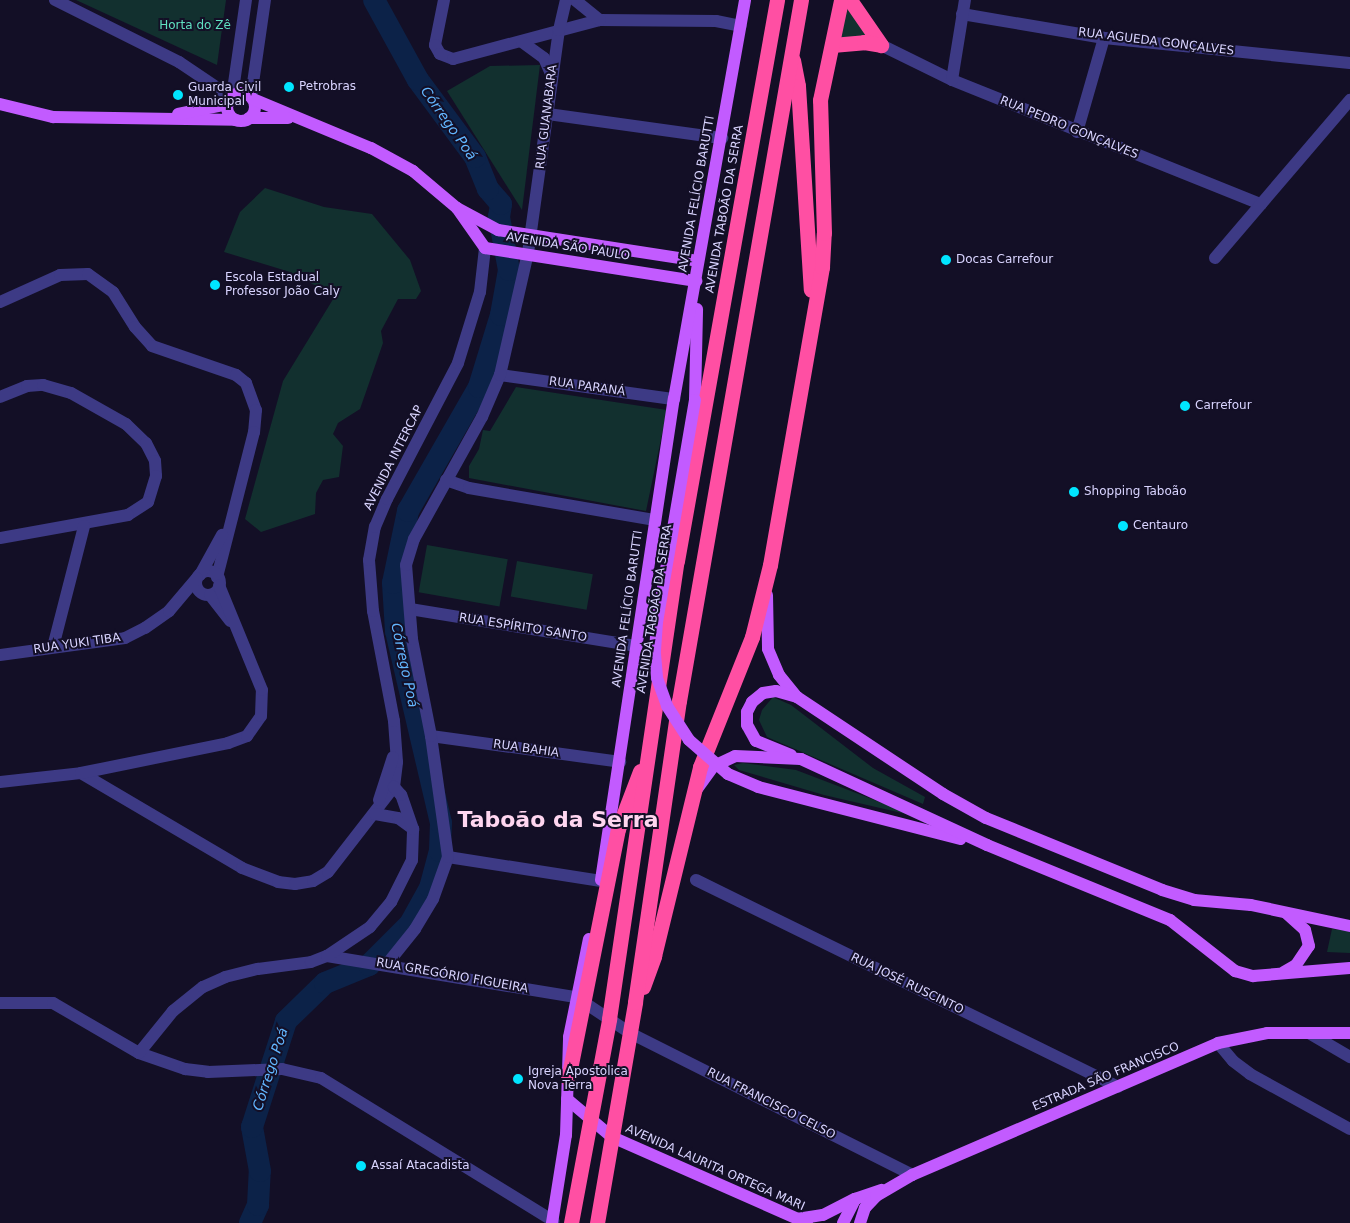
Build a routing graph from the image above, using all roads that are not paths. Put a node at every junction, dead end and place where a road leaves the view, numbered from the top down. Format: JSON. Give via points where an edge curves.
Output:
{"nodes":[{"id":1,"x":55,"y":0,"type":"edge"},
{"id":2,"x":246,"y":0,"type":"edge"},
{"id":3,"x":265,"y":0,"type":"edge"},
{"id":4,"x":444,"y":0,"type":"edge"},
{"id":5,"x":566,"y":0,"type":"edge"},
{"id":6,"x":575,"y":0,"type":"edge"},
{"id":7,"x":744,"y":0,"type":"edge"},
{"id":8,"x":777,"y":0,"type":"edge"},
{"id":9,"x":801,"y":0,"type":"edge"},
{"id":10,"x":841,"y":0,"type":"edge"},
{"id":11,"x":850,"y":0,"type":"edge"},
{"id":12,"x":965,"y":0,"type":"edge"},
{"id":13,"x":962,"y":14,"type":"junction"},
{"id":14,"x":600,"y":20,"type":"junction"},
{"id":15,"x":741,"y":26,"type":"junction"},
{"id":16,"x":558,"y":30,"type":"junction"},
{"id":17,"x":1104,"y":38,"type":"junction"},
{"id":18,"x":522,"y":42,"type":"junction"},
{"id":19,"x":832,"y":45,"type":"junction"},
{"id":20,"x":881,"y":45,"type":"junction"},
{"id":21,"x":791,"y":53,"type":"junction"},
{"id":22,"x":1350,"y":63,"type":"edge"},
{"id":23,"x":552,"y":76,"type":"junction"},
{"id":24,"x":952,"y":80,"type":"junction"},
{"id":25,"x":228,"y":98,"type":"junction"},
{"id":26,"x":252,"y":98,"type":"junction"},
{"id":27,"x":1350,"y":100,"type":"edge"},
{"id":28,"x":0,"y":104,"type":"edge"},
{"id":29,"x":548,"y":114,"type":"junction"},
{"id":30,"x":166,"y":117,"type":"junction"},
{"id":31,"x":249,"y":118,"type":"junction"},
{"id":32,"x":290,"y":118,"type":"junction"},
{"id":33,"x":236,"y":120,"type":"junction"},
{"id":34,"x":1077,"y":132,"type":"junction"},
{"id":35,"x":722,"y":138,"type":"junction"},
{"id":36,"x":1260,"y":204,"type":"junction"},
{"id":37,"x":457,"y":208,"type":"junction"},
{"id":38,"x":494,"y":229,"type":"junction"},
{"id":39,"x":527,"y":235,"type":"junction"},
{"id":40,"x":490,"y":249,"type":"junction"},
{"id":41,"x":630,"y":250,"type":"junction"},
{"id":42,"x":524,"y":252,"type":"junction"},
{"id":43,"x":649,"y":254,"type":"junction"},
{"id":44,"x":1214,"y":258,"type":"dead end"},
{"id":45,"x":698,"y":261,"type":"junction"},
{"id":46,"x":627,"y":270,"type":"junction"},
{"id":47,"x":647,"y":273,"type":"junction"},
{"id":48,"x":696,"y":280,"type":"junction"},
{"id":49,"x":694,"y":299,"type":"junction"},
{"id":50,"x":0,"y":302,"type":"edge"},
{"id":51,"x":814,"y":314,"type":"junction"},
{"id":52,"x":500,"y":375,"type":"junction"},
{"id":53,"x":0,"y":397,"type":"edge"},
{"id":54,"x":674,"y":399,"type":"junction"},
{"id":55,"x":446,"y":480,"type":"junction"},
{"id":56,"x":655,"y":520,"type":"junction"},
{"id":57,"x":228,"y":524,"type":"junction"},
{"id":58,"x":84,"y":526,"type":"junction"},
{"id":59,"x":0,"y":538,"type":"edge"},
{"id":60,"x":770,"y":565,"type":"junction"},
{"id":61,"x":198,"y":576,"type":"junction"},
{"id":62,"x":218,"y":581,"type":"junction"},
{"id":63,"x":206,"y":594,"type":"junction"},
{"id":64,"x":174,"y":605,"type":"junction"},
{"id":65,"x":410,"y":609,"type":"junction"},
{"id":66,"x":242,"y":637,"type":"junction"},
{"id":67,"x":53,"y":646,"type":"junction"},
{"id":68,"x":637,"y":646,"type":"junction"},
{"id":69,"x":0,"y":655,"type":"edge"},
{"id":70,"x":797,"y":697,"type":"junction"},
{"id":71,"x":431,"y":736,"type":"junction"},
{"id":72,"x":396,"y":748,"type":"junction"},
{"id":73,"x":649,"y":748,"type":"junction"},
{"id":74,"x":801,"y":759,"type":"junction"},
{"id":75,"x":620,"y":762,"type":"junction"},
{"id":76,"x":81,"y":773,"type":"junction"},
{"id":77,"x":0,"y":782,"type":"edge"},
{"id":78,"x":394,"y":787,"type":"junction"},
{"id":79,"x":694,"y":796,"type":"junction"},
{"id":80,"x":374,"y":814,"type":"junction"},
{"id":81,"x":413,"y":829,"type":"junction"},
{"id":82,"x":987,"y":845,"type":"junction"},
{"id":83,"x":448,"y":857,"type":"junction"},
{"id":84,"x":696,"y":880,"type":"dead end"},
{"id":85,"x":600,"y":881,"type":"junction"},
{"id":86,"x":1281,"y":910,"type":"junction"},
{"id":87,"x":1350,"y":926,"type":"edge"},
{"id":88,"x":333,"y":957,"type":"junction"},
{"id":89,"x":381,"y":963,"type":"junction"},
{"id":90,"x":1350,"y":968,"type":"edge"},
{"id":91,"x":1282,"y":974,"type":"junction"},
{"id":92,"x":581,"y":1000,"type":"junction"},
{"id":93,"x":635,"y":1002,"type":"junction"},
{"id":94,"x":0,"y":1003,"type":"edge"},
{"id":95,"x":609,"y":1020,"type":"junction"},
{"id":96,"x":630,"y":1033,"type":"junction"},
{"id":97,"x":1308,"y":1033,"type":"junction"},
{"id":98,"x":1350,"y":1033,"type":"edge"},
{"id":99,"x":1218,"y":1043,"type":"junction"},
{"id":100,"x":139,"y":1053,"type":"junction"},
{"id":101,"x":1350,"y":1057,"type":"edge"},
{"id":102,"x":568,"y":1079,"type":"joint"},
{"id":103,"x":1118,"y":1087,"type":"junction"},
{"id":104,"x":567,"y":1099,"type":"junction"},
{"id":105,"x":591,"y":1119,"type":"junction"},
{"id":106,"x":1350,"y":1129,"type":"edge"},
{"id":107,"x":612,"y":1137,"type":"junction"},
{"id":108,"x":912,"y":1175,"type":"junction"},
{"id":109,"x":883,"y":1190,"type":"junction"},
{"id":110,"x":855,"y":1199,"type":"junction"},
{"id":111,"x":794,"y":1219,"type":"junction"},
{"id":112,"x":552,"y":1222,"type":"edge"},
{"id":113,"x":571,"y":1223,"type":"edge"},
{"id":114,"x":597,"y":1223,"type":"edge"},
{"id":115,"x":807,"y":1223,"type":"edge"},
{"id":116,"x":843,"y":1223,"type":"edge"},
{"id":117,"x":860,"y":1223,"type":"edge"}],
"edges":[{"from":1,"to":25,"type":"street","via":[[179,62]]},
{"from":2,"to":25,"type":"street"},
{"from":3,"to":26,"type":"street"},
{"from":4,"to":18,"type":"street","via":[[435,36],[437,51],[452,59]]},
{"from":5,"to":16,"type":"street","name":"RUA GUANABARA"},
{"from":6,"to":14,"type":"street"},
{"from":7,"to":15,"type":"main road","name":"AVENIDA FELÍCIO BARUTTI"},
{"from":8,"to":73,"type":"highway","name":"AVENIDA TABOÃO DA SERRA","via":[[677,561]]},
{"from":9,"to":21,"type":"highway"},
{"from":10,"to":19,"type":"highway"},
{"from":11,"to":20,"type":"highway"},
{"from":12,"to":13,"type":"street"},
{"from":13,"to":17,"type":"street","name":"RUA AGUEDA GONÇALVES"},
{"from":13,"to":24,"type":"street"},
{"from":14,"to":15,"type":"street","via":[[716,21]]},
{"from":14,"to":16,"type":"street"},
{"from":15,"to":35,"type":"main road","name":"AVENIDA FELÍCIO BARUTTI"},
{"from":16,"to":18,"type":"street"},
{"from":16,"to":23,"type":"street","name":"RUA GUANABARA"},
{"from":17,"to":22,"type":"street","name":"RUA AGUEDA GONÇALVES"},
{"from":17,"to":34,"type":"street"},
{"from":18,"to":23,"type":"street","via":[[544,58]]},
{"from":19,"to":20,"type":"highway","via":[[864,42]]},
{"from":19,"to":51,"type":"highway","via":[[820,100],[824,233]]},
{"from":20,"to":24,"type":"street","name":"RUA PEDRO GONÇALVES"},
{"from":21,"to":51,"type":"highway","via":[[798,86]]},
{"from":21,"to":93,"type":"highway","via":[[677,711]]},
{"from":23,"to":29,"type":"street","name":"RUA GUANABARA"},
{"from":24,"to":34,"type":"street","name":"RUA PEDRO GONÇALVES"},
{"from":25,"to":26,"type":"main road","via":[[242,93]]},
{"from":25,"to":30,"type":"main road"},
{"from":25,"to":33,"type":"main road","via":[[229,113]]},
{"from":26,"to":31,"type":"main road","via":[[255,108]]},
{"from":26,"to":32,"type":"main road","name":"AVENIDA SÃO PAULO"},
{"from":27,"to":36,"type":"street"},
{"from":28,"to":30,"type":"main road","via":[[53,117]]},
{"from":29,"to":35,"type":"street"},
{"from":29,"to":39,"type":"street","name":"RUA GUANABARA"},
{"from":30,"to":33,"type":"main road"},
{"from":31,"to":32,"type":"main road","name":"AVENIDA SÃO PAULO"},
{"from":31,"to":33,"type":"main road"},
{"from":32,"to":37,"type":"main road","name":"AVENIDA SÃO PAULO","via":[[371,148],[413,171]]},
{"from":34,"to":36,"type":"street","name":"RUA PEDRO GONÇALVES"},
{"from":35,"to":45,"type":"main road","name":"AVENIDA FELÍCIO BARUTTI"},
{"from":36,"to":44,"type":"street"},
{"from":37,"to":38,"type":"main road","name":"AVENIDA SÃO PAULO"},
{"from":37,"to":40,"type":"main road","name":"AVENIDA SÃO PAULO"},
{"from":38,"to":39,"type":"main road","name":"AVENIDA SÃO PAULO"},
{"from":38,"to":40,"type":"main road","name":"AVENIDA INTERCAP"},
{"from":39,"to":41,"type":"main road","name":"AVENIDA SÃO PAULO"},
{"from":39,"to":42,"type":"street"},
{"from":40,"to":42,"type":"main road","name":"AVENIDA SÃO PAULO"},
{"from":40,"to":72,"type":"street","name":"AVENIDA INTERCAP","via":[[458,362],[375,527],[369,560],[373,611]]},
{"from":41,"to":43,"type":"main road","name":"AVENIDA SÃO PAULO"},
{"from":41,"to":46,"type":"main road","via":[[635,261]]},
{"from":42,"to":46,"type":"main road","name":"AVENIDA SÃO PAULO"},
{"from":42,"to":52,"type":"street"},
{"from":43,"to":45,"type":"main road","name":"AVENIDA SÃO PAULO"},
{"from":43,"to":47,"type":"main road","via":[[643,262]]},
{"from":45,"to":48,"type":"main road","name":"AVENIDA FELÍCIO BARUTTI"},
{"from":46,"to":47,"type":"main road","name":"AVENIDA SÃO PAULO"},
{"from":47,"to":48,"type":"main road","name":"AVENIDA SÃO PAULO"},
{"from":48,"to":49,"type":"main road","name":"AVENIDA FELÍCIO BARUTTI"},
{"from":49,"to":54,"type":"main road","name":"AVENIDA FELÍCIO BARUTTI"},
{"from":49,"to":82,"type":"main road","bridge":true,"via":[[698,328],[695,400],[657,622],[657,678],[667,706],[689,740],[728,774],[758,787]]},
{"from":50,"to":57,"type":"street","via":[[60,275],[88,274],[113,292],[135,327],[152,346],[236,375],[246,383],[256,410],[254,432]]},
{"from":51,"to":60,"type":"highway"},
{"from":52,"to":54,"type":"street","name":"RUA PARANÁ"},
{"from":52,"to":55,"type":"street","via":[[482,417]]},
{"from":53,"to":58,"type":"street","via":[[27,386],[56,388],[126,424],[146,443],[155,460],[156,476],[148,502],[128,516]]},
{"from":54,"to":56,"type":"main road","name":"AVENIDA FELÍCIO BARUTTI"},
{"from":55,"to":56,"type":"street","via":[[469,488]]},
{"from":55,"to":65,"type":"street","via":[[414,539],[406,565]]},
{"from":56,"to":68,"type":"main road","name":"AVENIDA FELÍCIO BARUTTI"},
{"from":57,"to":61,"type":"street","name":"RUA YUKI TIBA"},
{"from":57,"to":62,"type":"street"},
{"from":58,"to":59,"type":"street"},
{"from":58,"to":67,"type":"street"},
{"from":60,"to":70,"type":"main road","via":[[765,622],[768,649],[779,675]]},
{"from":60,"to":79,"type":"highway","via":[[752,637],[700,768]]},
{"from":61,"to":62,"type":"street","via":[[207,572]]},
{"from":61,"to":63,"type":"street","via":[[196,585]]},
{"from":61,"to":64,"type":"street","name":"RUA YUKI TIBA"},
{"from":62,"to":63,"type":"street"},
{"from":62,"to":66,"type":"street"},
{"from":63,"to":64,"type":"street","name":"RUA YUKI TIBA"},
{"from":63,"to":66,"type":"street"},
{"from":64,"to":67,"type":"street","name":"RUA YUKI TIBA","via":[[145,628],[125,638],[94,644]]},
{"from":65,"to":68,"type":"street","name":"RUA ESPÍRITO SANTO"},
{"from":65,"to":71,"type":"street"},
{"from":66,"to":76,"type":"street","via":[[262,698],[261,716],[247,736],[228,743]]},
{"from":67,"to":69,"type":"street","name":"RUA YUKI TIBA"},
{"from":68,"to":75,"type":"main road","name":"AVENIDA FELÍCIO BARUTTI"},
{"from":70,"to":74,"type":"main road","via":[[776,691],[763,693],[750,707],[747,725],[756,741]]},
{"from":70,"to":86,"type":"main road","via":[[887,760],[986,818],[1194,900]]},
{"from":71,"to":75,"type":"street","name":"RUA BAHIA"},
{"from":71,"to":83,"type":"street"},
{"from":72,"to":78,"type":"street","name":"AVENIDA INTERCAP"},
{"from":72,"to":80,"type":"street"},
{"from":73,"to":92,"type":"highway","via":[[618,829]]},
{"from":73,"to":95,"type":"highway","name":"AVENIDA TABOÃO DA SERRA"},
{"from":74,"to":79,"type":"main road","via":[[735,756],[720,760],[700,783]]},
{"from":74,"to":82,"type":"main road"},
{"from":75,"to":85,"type":"main road","name":"AVENIDA FELÍCIO BARUTTI"},
{"from":76,"to":77,"type":"street"},
{"from":76,"to":80,"type":"street","via":[[242,868],[278,882],[313,881],[328,872]]},
{"from":78,"to":80,"type":"street"},
{"from":78,"to":81,"type":"street","via":[[405,803]]},
{"from":79,"to":93,"type":"highway","via":[[654,956]]},
{"from":80,"to":81,"type":"street","via":[[398,818]]},
{"from":81,"to":88,"type":"street","via":[[412,860],[391,902],[370,927]]},
{"from":82,"to":91,"type":"main road","via":[[1170,920],[1235,971],[1253,976]]},
{"from":83,"to":85,"type":"street"},
{"from":83,"to":89,"type":"street","via":[[433,899],[415,929]]},
{"from":84,"to":103,"type":"street","name":"RUA JOSÉ RUSCINTO"},
{"from":85,"to":92,"type":"main road","name":"AVENIDA FELÍCIO BARUTTI"},
{"from":86,"to":87,"type":"main road"},
{"from":86,"to":91,"type":"main road","via":[[1304,930],[1309,946],[1296,965]]},
{"from":88,"to":89,"type":"street","name":"RUA GREGÓRIO FIGUEIRA"},
{"from":88,"to":100,"type":"street","via":[[225,977],[204,987],[173,1011]]},
{"from":89,"to":92,"type":"street","name":"RUA GREGÓRIO FIGUEIRA"},
{"from":90,"to":91,"type":"main road"},
{"from":92,"to":95,"type":"street","name":"RUA FRANCISCO CELSO"},
{"from":92,"to":102,"type":"highway"},
{"from":93,"to":96,"type":"highway"},
{"from":94,"to":100,"type":"street","via":[[53,1003]]},
{"from":95,"to":96,"type":"street","name":"RUA FRANCISCO CELSO"},
{"from":95,"to":105,"type":"highway","name":"AVENIDA TABOÃO DA SERRA"},
{"from":96,"to":107,"type":"highway"},
{"from":96,"to":108,"type":"street","name":"RUA FRANCISCO CELSO"},
{"from":97,"to":98,"type":"main road","name":"ESTRADA SÃO FRANCISCO"},
{"from":97,"to":99,"type":"main road","name":"ESTRADA SÃO FRANCISCO","via":[[1267,1033]]},
{"from":97,"to":101,"type":"street"},
{"from":99,"to":103,"type":"main road","name":"ESTRADA SÃO FRANCISCO"},
{"from":99,"to":106,"type":"street","via":[[1250,1074]]},
{"from":100,"to":112,"type":"street","via":[[185,1069],[208,1072],[282,1069],[321,1078]]},
{"from":102,"to":104,"type":"main road"},
{"from":103,"to":108,"type":"main road","name":"ESTRADA SÃO FRANCISCO"},
{"from":104,"to":105,"type":"main road","name":"AVENIDA LAURITA ORTEGA MARI"},
{"from":104,"to":112,"type":"main road","via":[[566,1135]]},
{"from":105,"to":107,"type":"main road","name":"AVENIDA LAURITA ORTEGA MARI"},
{"from":105,"to":113,"type":"highway","name":"AVENIDA TABOÃO DA SERRA"},
{"from":107,"to":111,"type":"main road","name":"AVENIDA LAURITA ORTEGA MARI"},
{"from":107,"to":114,"type":"highway"},
{"from":108,"to":109,"type":"main road","name":"ESTRADA SÃO FRANCISCO"},
{"from":109,"to":110,"type":"main road","name":"ESTRADA SÃO FRANCISCO"},
{"from":109,"to":117,"type":"main road","name":"ESTRADA SÃO FRANCISCO","via":[[865,1208]]},
{"from":110,"to":111,"type":"main road","name":"ESTRADA SÃO FRANCISCO","via":[[823,1215]]},
{"from":110,"to":116,"type":"main road"},
{"from":111,"to":115,"type":"main road","name":"AVENIDA LAURITA ORTEGA MARI"}]}
